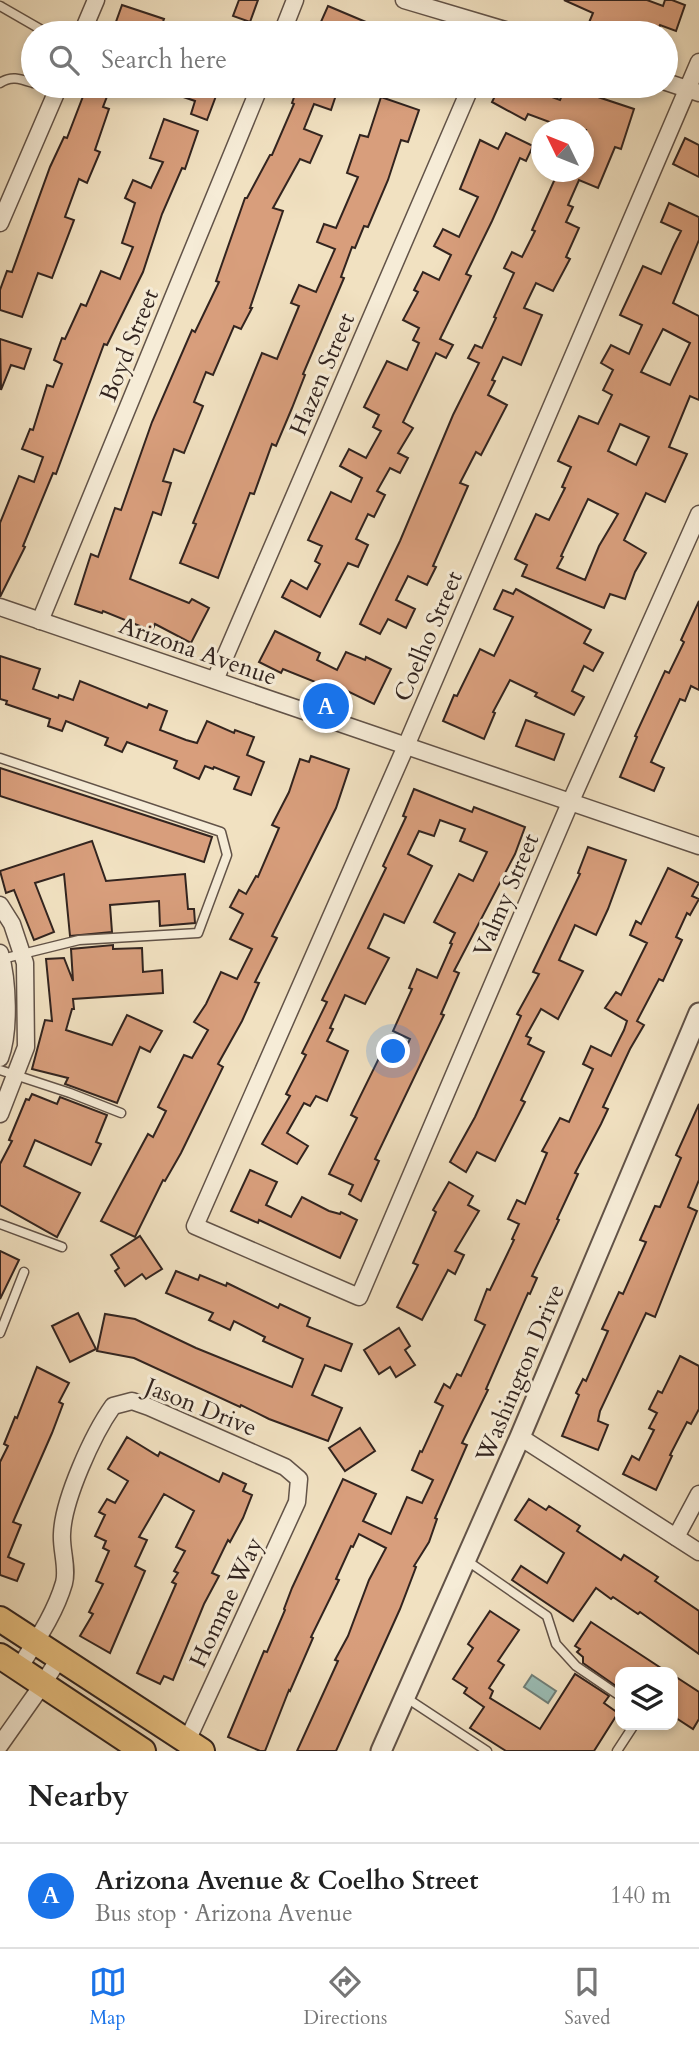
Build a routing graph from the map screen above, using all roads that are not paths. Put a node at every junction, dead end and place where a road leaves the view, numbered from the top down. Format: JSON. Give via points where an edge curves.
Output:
{"nodes":[{"id":1,"x":96,"y":0,"type":"edge"},
{"id":2,"x":295,"y":0,"type":"edge"},
{"id":3,"x":404,"y":0,"type":"edge"},
{"id":4,"x":0,"y":6,"type":"edge"},
{"id":5,"x":26,"y":21,"type":"edge"},
{"id":6,"x":87,"y":21,"type":"edge"},
{"id":7,"x":287,"y":21,"type":"edge"},
{"id":8,"x":468,"y":21,"type":"edge"},
{"id":9,"x":699,"y":62,"type":"edge"},
{"id":10,"x":21,"y":79,"type":"edge"},
{"id":11,"x":0,"y":83,"type":"edge"},
{"id":12,"x":693,"y":91,"type":"edge"},
{"id":13,"x":49,"y":98,"type":"edge"},
{"id":14,"x":255,"y":98,"type":"edge"},
{"id":15,"x":466,"y":98,"type":"edge"},
{"id":16,"x":0,"y":223,"type":"edge"},
{"id":17,"x":699,"y":513,"type":"edge"},
{"id":18,"x":0,"y":607,"type":"edge"},
{"id":19,"x":40,"y":621,"type":"junction"},
{"id":20,"x":215,"y":680,"type":"junction"},
{"id":21,"x":406,"y":746,"type":"junction"},
{"id":22,"x":0,"y":758,"type":"edge"},
{"id":23,"x":570,"y":803,"type":"junction"},
{"id":24,"x":699,"y":846,"type":"edge"},
{"id":25,"x":0,"y":905,"type":"edge"},
{"id":26,"x":22,"y":953,"type":"junction"},
{"id":27,"x":1,"y":956,"type":"edge"},
{"id":28,"x":26,"y":1002,"type":"junction"},
{"id":29,"x":3,"y":1003,"type":"edge"},
{"id":30,"x":699,"y":1013,"type":"edge"},
{"id":31,"x":0,"y":1058,"type":"edge"},
{"id":32,"x":7,"y":1073,"type":"edge"},
{"id":33,"x":0,"y":1114,"type":"edge"},
{"id":34,"x":121,"y":1114,"type":"dead end"},
{"id":35,"x":0,"y":1224,"type":"edge"},
{"id":36,"x":62,"y":1247,"type":"dead end"},
{"id":37,"x":24,"y":1272,"type":"dead end"},
{"id":38,"x":359,"y":1297,"type":"joint"},
{"id":39,"x":0,"y":1333,"type":"edge"},
{"id":40,"x":520,"y":1437,"type":"junction"},
{"id":41,"x":299,"y":1479,"type":"joint"},
{"id":42,"x":699,"y":1494,"type":"edge"},
{"id":43,"x":676,"y":1537,"type":"junction"},
{"id":44,"x":699,"y":1552,"type":"edge"},
{"id":45,"x":466,"y":1560,"type":"junction"},
{"id":46,"x":0,"y":1619,"type":"edge"},
{"id":47,"x":36,"y":1642,"type":"junction"},
{"id":48,"x":60,"y":1657,"type":"junction"},
{"id":49,"x":10,"y":1662,"type":"edge"},
{"id":50,"x":43,"y":1685,"type":"junction"},
{"id":51,"x":615,"y":1693,"type":"edge"},
{"id":52,"x":405,"y":1697,"type":"junction"},
{"id":53,"x":631,"y":1730,"type":"edge"},
{"id":54,"x":0,"y":1745,"type":"edge"},
{"id":55,"x":194,"y":1746,"type":"edge"},
{"id":56,"x":143,"y":1751,"type":"edge"},
{"id":57,"x":381,"y":1751,"type":"edge"},
{"id":58,"x":487,"y":1751,"type":"edge"},
{"id":59,"x":617,"y":1751,"type":"edge"}],
"edges":[{"from":1,"to":6,"type":"street"},
{"from":2,"to":7,"type":"street"},
{"from":3,"to":8,"type":"street"},
{"from":4,"to":5,"type":"lane"},
{"from":9,"to":12,"type":"street","name":"Coelho Street"},
{"from":10,"to":11,"type":"lane"},
{"from":12,"to":21,"type":"street","name":"Coelho Street"},
{"from":13,"to":16,"type":"street"},
{"from":14,"to":19,"type":"street","name":"Boyd Street"},
{"from":15,"to":20,"type":"street","name":"Hazen Street"},
{"from":17,"to":23,"type":"street","name":"Valmy Street"},
{"from":18,"to":19,"type":"street","name":"Arizona Avenue"},
{"from":19,"to":20,"type":"street","name":"Arizona Avenue"},
{"from":20,"to":21,"type":"street","name":"Arizona Avenue"},
{"from":21,"to":23,"type":"street","name":"Arizona Avenue"},
{"from":21,"to":38,"type":"street","name":"Coelho Street","via":[[195,1226]]},
{"from":22,"to":26,"type":"lane","via":[[221,832],[227,855],[198,933],[79,940]]},
{"from":23,"to":24,"type":"street","name":"Arizona Avenue"},
{"from":23,"to":38,"type":"street","name":"Valmy Street"},
{"from":25,"to":26,"type":"street"},
{"from":26,"to":27,"type":"lane"},
{"from":26,"to":28,"type":"street"},
{"from":27,"to":29,"type":"street"},
{"from":28,"to":29,"type":"lane"},
{"from":28,"to":32,"type":"street","via":[[26,1047]]},
{"from":29,"to":31,"type":"street","via":[[6,1043]]},
{"from":30,"to":40,"type":"street","name":"Washington Drive"},
{"from":32,"to":33,"type":"street"},
{"from":32,"to":34,"type":"lane"},
{"from":35,"to":36,"type":"lane"},
{"from":37,"to":39,"type":"lane"},
{"from":40,"to":43,"type":"street"},
{"from":40,"to":45,"type":"street","name":"Washington Drive"},
{"from":41,"to":47,"type":"street","name":"Jason Drive","via":[[285,1467],[149,1406],[132,1401],[113,1406],[99,1425],[66,1507],[62,1533],[65,1580]]},
{"from":41,"to":55,"type":"street","name":"Homme Way","via":[[297,1502]]},
{"from":42,"to":43,"type":"street"},
{"from":43,"to":44,"type":"street"},
{"from":45,"to":51,"type":"lane","via":[[547,1616],[556,1644],[576,1666]]},
{"from":45,"to":52,"type":"street","name":"Washington Drive"},
{"from":46,"to":47,"type":"main road"},
{"from":47,"to":48,"type":"main road"},
{"from":47,"to":49,"type":"street","name":"Jason Drive"},
{"from":48,"to":50,"type":"street"},
{"from":48,"to":55,"type":"main road"},
{"from":49,"to":50,"type":"main road"},
{"from":50,"to":54,"type":"street"},
{"from":50,"to":56,"type":"main road"},
{"from":52,"to":57,"type":"street","name":"Washington Drive"},
{"from":52,"to":58,"type":"lane"},
{"from":53,"to":59,"type":"lane"}]}
